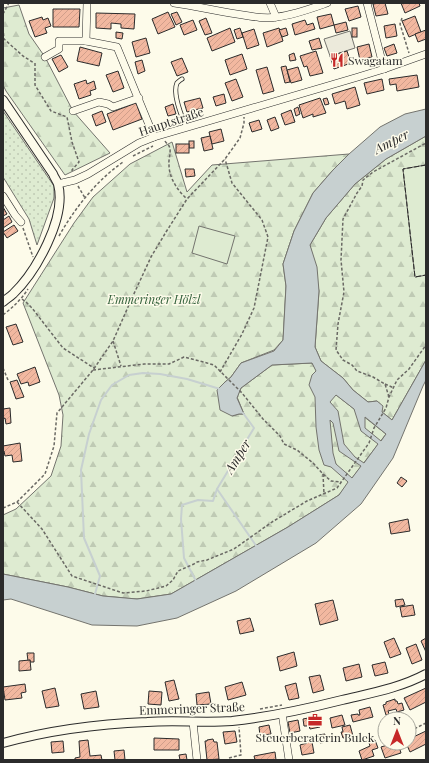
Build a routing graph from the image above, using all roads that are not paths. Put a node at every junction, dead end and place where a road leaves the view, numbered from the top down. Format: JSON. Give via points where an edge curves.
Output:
{"nodes":[{"id":1,"x":87,"y":3,"type":"edge"},
{"id":2,"x":174,"y":3,"type":"edge"},
{"id":3,"x":270,"y":3,"type":"edge"},
{"id":4,"x":327,"y":3,"type":"edge"},
{"id":5,"x":367,"y":3,"type":"edge"},
{"id":6,"x":191,"y":4,"type":"edge"},
{"id":7,"x":276,"y":17,"type":"junction"},
{"id":8,"x":86,"y":41,"type":"junction"},
{"id":9,"x":426,"y":54,"type":"edge"},
{"id":10,"x":45,"y":57,"type":"dead end"},
{"id":11,"x":384,"y":69,"type":"junction"},
{"id":12,"x":182,"y":79,"type":"dead end"},
{"id":13,"x":139,"y":98,"type":"junction"},
{"id":14,"x":3,"y":100,"type":"edge"},
{"id":15,"x":73,"y":112,"type":"dead end"},
{"id":16,"x":186,"y":127,"type":"junction"},
{"id":17,"x":156,"y":140,"type":"junction"},
{"id":18,"x":58,"y":184,"type":"junction"},
{"id":19,"x":3,"y":196,"type":"edge"},
{"id":20,"x":21,"y":222,"type":"road end"},
{"id":21,"x":3,"y":302,"type":"edge"},
{"id":22,"x":426,"y":674,"type":"edge"},
{"id":23,"x":282,"y":712,"type":"junction"},
{"id":24,"x":193,"y":722,"type":"junction"},
{"id":25,"x":3,"y":743,"type":"edge"},
{"id":26,"x":197,"y":760,"type":"edge"},
{"id":27,"x":289,"y":760,"type":"edge"}],
"edges":[{"from":1,"to":8,"type":"street"},
{"from":2,"to":6,"type":"street"},
{"from":3,"to":7,"type":"street"},
{"from":4,"to":7,"type":"street"},
{"from":5,"to":11,"type":"street"},
{"from":6,"to":7,"type":"street","via":[[226,13],[261,18]]},
{"from":8,"to":10,"type":"street","via":[[59,41],[59,49]]},
{"from":8,"to":13,"type":"street","via":[[117,47]]},
{"from":9,"to":11,"type":"street","name":"Hauptstraße"},
{"from":11,"to":16,"type":"street","name":"Hauptstraße"},
{"from":12,"to":16,"type":"lane","via":[[177,84],[176,92],[177,103]]},
{"from":13,"to":15,"type":"street","via":[[113,107],[99,102]]},
{"from":13,"to":17,"type":"street"},
{"from":14,"to":18,"type":"street"},
{"from":16,"to":17,"type":"street","name":"Hauptstraße"},
{"from":17,"to":18,"type":"street","name":"Hauptstraße","via":[[139,143],[88,174]]},
{"from":18,"to":21,"type":"street","via":[[60,198],[57,218],[48,241],[36,266]]},
{"from":19,"to":20,"type":"street"},
{"from":22,"to":23,"type":"street","name":"Emmeringer Straße","via":[[397,687]]},
{"from":23,"to":24,"type":"street","name":"Emmeringer Straße","via":[[238,720]]},
{"from":23,"to":27,"type":"street"},
{"from":24,"to":25,"type":"street","name":"Emmeringer Straße","via":[[91,726],[44,733]]},
{"from":24,"to":26,"type":"street"}]}
